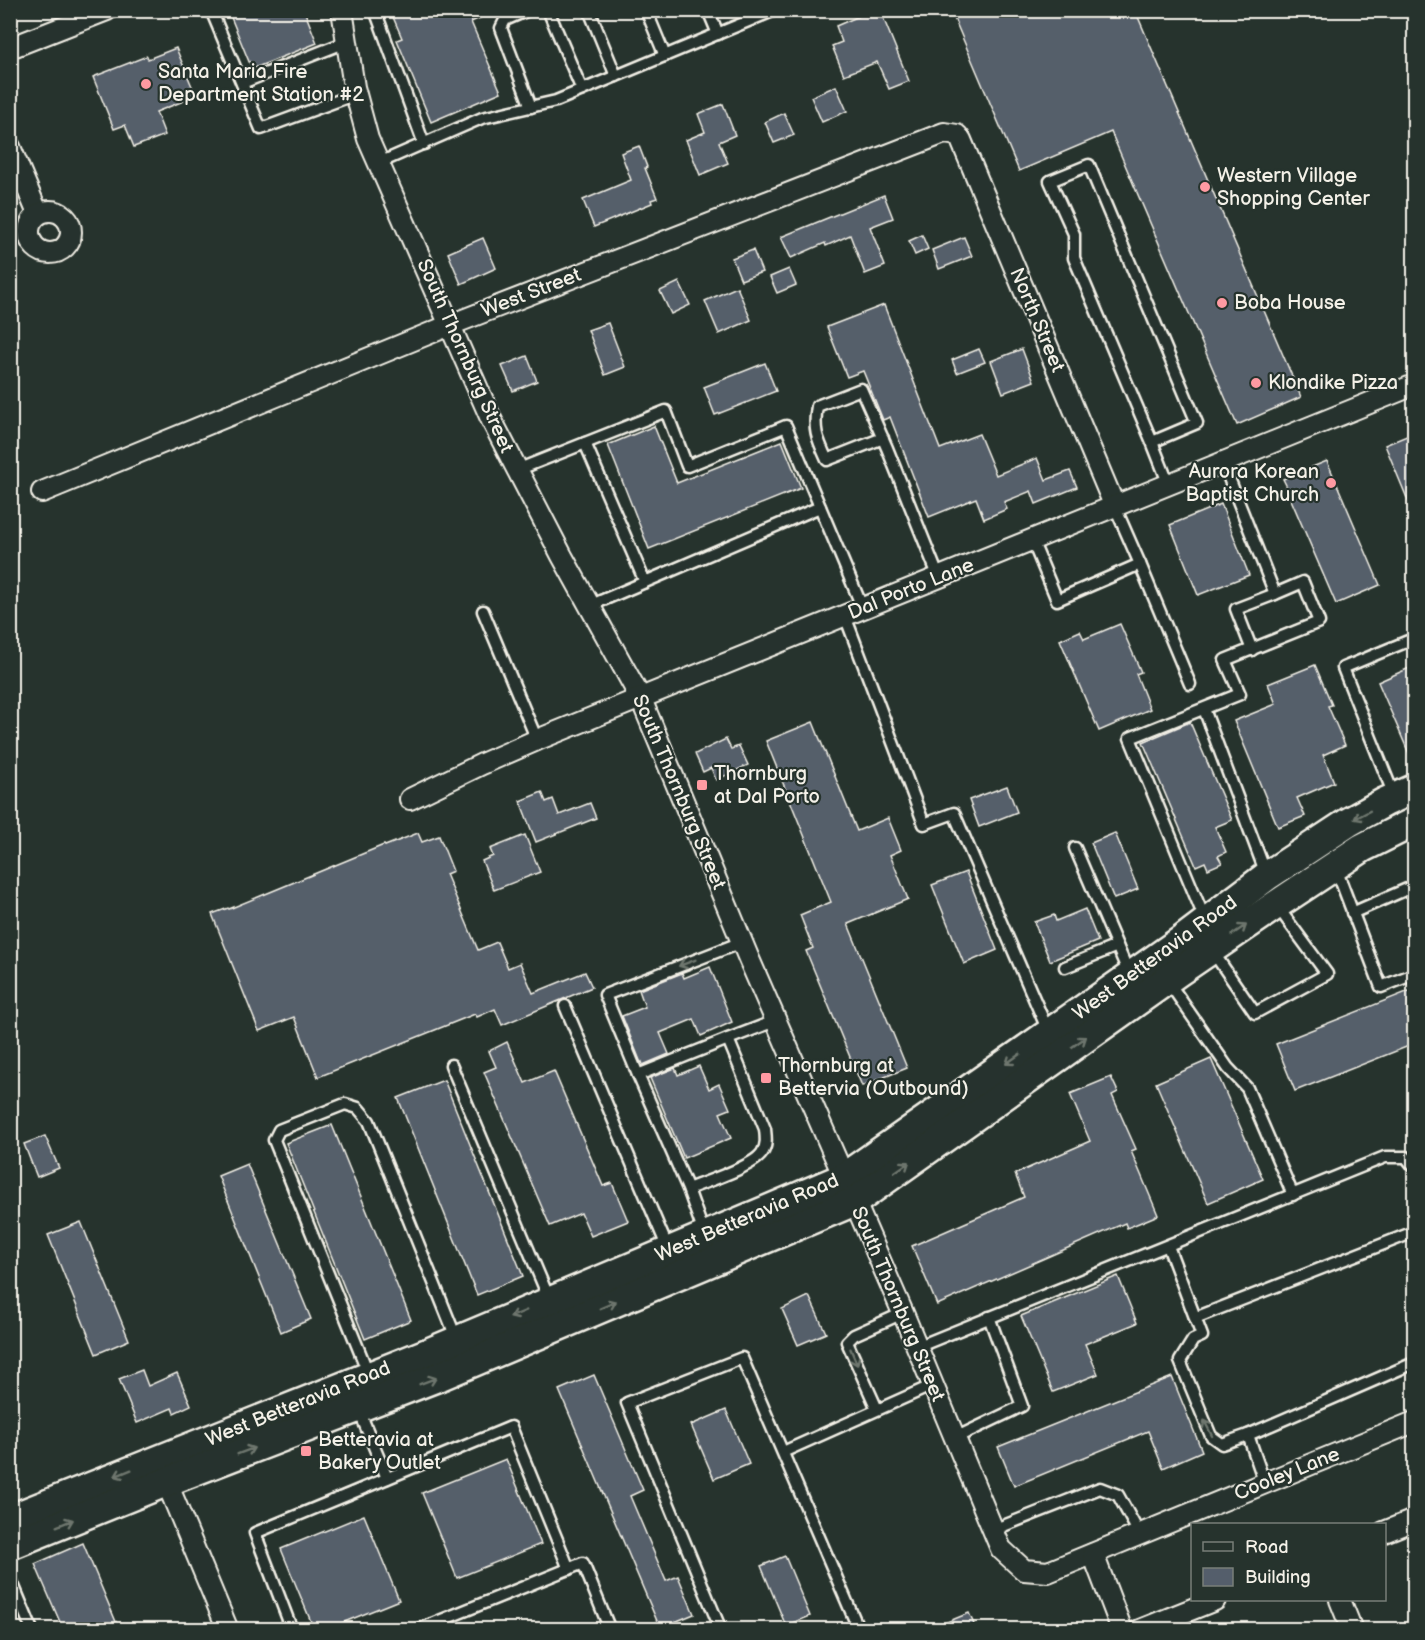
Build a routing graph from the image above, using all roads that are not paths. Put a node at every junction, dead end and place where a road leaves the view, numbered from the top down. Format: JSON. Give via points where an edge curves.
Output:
{"nodes":[{"id":1,"x":107,"y":10,"type":"edge"},
{"id":2,"x":211,"y":10,"type":"edge"},
{"id":3,"x":342,"y":10,"type":"edge"},
{"id":4,"x":375,"y":10,"type":"edge"},
{"id":5,"x":528,"y":10,"type":"edge"},
{"id":6,"x":548,"y":10,"type":"edge"},
{"id":7,"x":646,"y":10,"type":"edge"},
{"id":8,"x":708,"y":10,"type":"edge"},
{"id":9,"x":589,"y":11,"type":"edge"},
{"id":10,"x":771,"y":11,"type":"edge"},
{"id":11,"x":718,"y":34,"type":"junction"},
{"id":12,"x":346,"y":42,"type":"junction"},
{"id":13,"x":10,"y":48,"type":"edge"},
{"id":14,"x":665,"y":56,"type":"junction"},
{"id":15,"x":616,"y":76,"type":"junction"},
{"id":16,"x":242,"y":82,"type":"junction"},
{"id":17,"x":582,"y":90,"type":"junction"},
{"id":18,"x":356,"y":94,"type":"junction"},
{"id":19,"x":531,"y":106,"type":"junction"},
{"id":20,"x":957,"y":135,"type":"joint"},
{"id":21,"x":424,"y":144,"type":"junction"},
{"id":22,"x":10,"y":147,"type":"edge"},
{"id":23,"x":379,"y":163,"type":"junction"},
{"id":24,"x":38,"y":214,"type":"dead end"},
{"id":25,"x":450,"y":325,"type":"junction"},
{"id":26,"x":1414,"y":385,"type":"edge"},
{"id":27,"x":883,"y":438,"type":"junction"},
{"id":28,"x":1152,"y":442,"type":"junction"},
{"id":29,"x":585,"y":443,"type":"junction"},
{"id":30,"x":1223,"y":463,"type":"junction"},
{"id":31,"x":518,"y":470,"type":"junction"},
{"id":32,"x":1169,"y":485,"type":"junction"},
{"id":33,"x":42,"y":492,"type":"dead end"},
{"id":34,"x":820,"y":507,"type":"junction"},
{"id":35,"x":1115,"y":507,"type":"junction"},
{"id":36,"x":1032,"y":540,"type":"junction"},
{"id":37,"x":1140,"y":564,"type":"junction"},
{"id":38,"x":939,"y":578,"type":"junction"},
{"id":39,"x":645,"y":582,"type":"junction"},
{"id":40,"x":1275,"y":594,"type":"junction"},
{"id":41,"x":589,"y":606,"type":"junction"},
{"id":42,"x":483,"y":611,"type":"dead end"},
{"id":43,"x":854,"y":613,"type":"junction"},
{"id":44,"x":1408,"y":641,"type":"dead end"},
{"id":45,"x":1252,"y":650,"type":"junction"},
{"id":46,"x":1190,"y":684,"type":"dead end"},
{"id":47,"x":641,"y":699,"type":"junction"},
{"id":48,"x":1204,"y":709,"type":"junction"},
{"id":49,"x":537,"y":740,"type":"junction"},
{"id":50,"x":1405,"y":794,"type":"edge"},
{"id":51,"x":411,"y":799,"type":"dead end"},
{"id":52,"x":1414,"y":822,"type":"edge"},
{"id":53,"x":1075,"y":848,"type":"dead end"},
{"id":54,"x":1335,"y":866,"type":"junction"},
{"id":55,"x":1266,"y":876,"type":"junction"},
{"id":56,"x":1414,"y":886,"type":"edge"},
{"id":57,"x":1276,"y":905,"type":"junction"},
{"id":58,"x":1353,"y":913,"type":"junction"},
{"id":59,"x":1209,"y":935,"type":"junction"},
{"id":60,"x":742,"y":942,"type":"junction"},
{"id":61,"x":1117,"y":946,"type":"junction"},
{"id":62,"x":1065,"y":968,"type":"dead end"},
{"id":63,"x":1414,"y":974,"type":"edge"},
{"id":64,"x":1130,"y":977,"type":"junction"},
{"id":65,"x":1167,"y":980,"type":"junction"},
{"id":66,"x":564,"y":1006,"type":"dead end"},
{"id":67,"x":776,"y":1021,"type":"junction"},
{"id":68,"x":1050,"y":1034,"type":"junction"},
{"id":69,"x":728,"y":1039,"type":"junction"},
{"id":70,"x":451,"y":1065,"type":"dead end"},
{"id":71,"x":638,"y":1075,"type":"junction"},
{"id":72,"x":1414,"y":1167,"type":"edge"},
{"id":73,"x":688,"y":1189,"type":"junction"},
{"id":74,"x":849,"y":1189,"type":"junction"},
{"id":75,"x":1293,"y":1195,"type":"junction"},
{"id":76,"x":1414,"y":1232,"type":"edge"},
{"id":77,"x":706,"y":1236,"type":"junction"},
{"id":78,"x":1168,"y":1245,"type":"junction"},
{"id":79,"x":669,"y":1251,"type":"junction"},
{"id":80,"x":550,"y":1301,"type":"junction"},
{"id":81,"x":903,"y":1313,"type":"junction"},
{"id":82,"x":990,"y":1317,"type":"junction"},
{"id":83,"x":1195,"y":1318,"type":"junction"},
{"id":84,"x":458,"y":1340,"type":"junction"},
{"id":85,"x":917,"y":1347,"type":"junction"},
{"id":86,"x":1414,"y":1363,"type":"edge"},
{"id":87,"x":369,"y":1376,"type":"junction"},
{"id":88,"x":933,"y":1385,"type":"junction"},
{"id":89,"x":358,"y":1408,"type":"junction"},
{"id":90,"x":877,"y":1409,"type":"junction"},
{"id":91,"x":1414,"y":1422,"type":"edge"},
{"id":92,"x":1248,"y":1435,"type":"junction"},
{"id":93,"x":955,"y":1438,"type":"junction"},
{"id":94,"x":783,"y":1452,"type":"junction"},
{"id":95,"x":162,"y":1471,"type":"junction"},
{"id":96,"x":387,"y":1478,"type":"junction"},
{"id":97,"x":1265,"y":1484,"type":"junction"},
{"id":98,"x":10,"y":1519,"type":"edge"},
{"id":99,"x":1414,"y":1520,"type":"edge"},
{"id":100,"x":993,"y":1530,"type":"junction"},
{"id":101,"x":1386,"y":1531,"type":"edge"},
{"id":102,"x":1140,"y":1535,"type":"junction"},
{"id":103,"x":10,"y":1545,"type":"edge"},
{"id":104,"x":1093,"y":1554,"type":"junction"},
{"id":105,"x":569,"y":1569,"type":"junction"},
{"id":106,"x":1024,"y":1570,"type":"joint"},
{"id":107,"x":10,"y":1577,"type":"edge"},
{"id":108,"x":1210,"y":1601,"type":"edge"},
{"id":109,"x":1341,"y":1601,"type":"edge"},
{"id":110,"x":32,"y":1629,"type":"edge"},
{"id":111,"x":228,"y":1629,"type":"edge"},
{"id":112,"x":292,"y":1629,"type":"edge"},
{"id":113,"x":417,"y":1629,"type":"edge"},
{"id":114,"x":610,"y":1629,"type":"edge"},
{"id":115,"x":721,"y":1629,"type":"edge"},
{"id":116,"x":859,"y":1629,"type":"edge"},
{"id":117,"x":1122,"y":1629,"type":"edge"},
{"id":118,"x":1140,"y":1629,"type":"edge"},
{"id":119,"x":1352,"y":1629,"type":"edge"}],
"edges":[{"from":1,"to":13,"type":"street"},
{"from":2,"to":16,"type":"lane"},
{"from":3,"to":12,"type":"street","name":"South Thornburg Street"},
{"from":4,"to":21,"type":"lane"},
{"from":5,"to":19,"type":"lane","via":[[505,20],[501,28]]},
{"from":6,"to":17,"type":"lane"},
{"from":7,"to":14,"type":"lane"},
{"from":8,"to":11,"type":"lane"},
{"from":9,"to":15,"type":"lane"},
{"from":10,"to":11,"type":"lane"},
{"from":11,"to":14,"type":"lane"},
{"from":12,"to":16,"type":"lane"},
{"from":12,"to":18,"type":"street","name":"South Thornburg Street"},
{"from":14,"to":15,"type":"lane"},
{"from":15,"to":17,"type":"lane"},
{"from":16,"to":18,"type":"lane","via":[[261,129]]},
{"from":17,"to":19,"type":"lane"},
{"from":18,"to":23,"type":"street","name":"South Thornburg Street"},
{"from":19,"to":21,"type":"lane","via":[[482,118]]},
{"from":20,"to":25,"type":"street","name":"West Street","via":[[945,132]]},
{"from":20,"to":35,"type":"street","name":"North Street"},
{"from":21,"to":23,"type":"lane"},
{"from":22,"to":24,"type":"street"},
{"from":23,"to":25,"type":"street","name":"South Thornburg Street"},
{"from":25,"to":31,"type":"street","name":"South Thornburg Street"},
{"from":25,"to":33,"type":"street","name":"West Street"},
{"from":26,"to":30,"type":"street","name":"Dal Porto Lane"},
{"from":27,"to":27,"type":"lane","via":[[861,389],[817,406],[817,439],[827,460]]},
{"from":27,"to":38,"type":"lane"},
{"from":28,"to":28,"type":"lane","via":[[1197,423],[1089,165],[1050,181],[1074,234],[1074,258]]},
{"from":28,"to":32,"type":"lane"},
{"from":29,"to":31,"type":"lane"},
{"from":29,"to":34,"type":"lane","via":[[666,411],[687,466],[786,426]]},
{"from":29,"to":39,"type":"lane"},
{"from":30,"to":32,"type":"street","name":"Dal Porto Lane"},
{"from":30,"to":40,"type":"lane"},
{"from":31,"to":41,"type":"street","name":"South Thornburg Street"},
{"from":32,"to":35,"type":"street","name":"Dal Porto Lane"},
{"from":34,"to":39,"type":"lane"},
{"from":34,"to":43,"type":"lane"},
{"from":35,"to":36,"type":"street","name":"Dal Porto Lane"},
{"from":35,"to":37,"type":"lane"},
{"from":36,"to":37,"type":"lane","via":[[1057,600]]},
{"from":36,"to":38,"type":"street","name":"Dal Porto Lane"},
{"from":37,"to":46,"type":"lane"},
{"from":38,"to":43,"type":"street","name":"Dal Porto Lane"},
{"from":39,"to":41,"type":"lane"},
{"from":40,"to":45,"type":"lane","via":[[1236,609]]},
{"from":40,"to":45,"type":"lane","via":[[1303,582],[1319,622]]},
{"from":41,"to":47,"type":"street","name":"South Thornburg Street"},
{"from":42,"to":49,"type":"lane"},
{"from":43,"to":47,"type":"street","name":"Dal Porto Lane"},
{"from":43,"to":68,"type":"lane","via":[[924,824],[954,813]]},
{"from":44,"to":50,"type":"lane","via":[[1343,668]]},
{"from":45,"to":48,"type":"lane","via":[[1225,660],[1239,694]]},
{"from":47,"to":49,"type":"street","name":"Dal Porto Lane"},
{"from":47,"to":60,"type":"street","name":"South Thornburg Street"},
{"from":48,"to":55,"type":"lane"},
{"from":48,"to":59,"type":"lane","via":[[1130,738]]},
{"from":49,"to":51,"type":"street","name":"Dal Porto Lane"},
{"from":50,"to":55,"type":"main road","name":"West Betteravia Road","one_way":true,"via":[[1349,822]]},
{"from":52,"to":54,"type":"main road","name":"West Betteravia Road"},
{"from":53,"to":61,"type":"lane"},
{"from":54,"to":57,"type":"main road","name":"West Betteravia Road"},
{"from":54,"to":58,"type":"lane"},
{"from":55,"to":59,"type":"main road","name":"West Betteravia Road"},
{"from":56,"to":58,"type":"lane"},
{"from":59,"to":57,"type":"main road","name":"West Betteravia Road","one_way":true},
{"from":57,"to":59,"type":"lane","via":[[1327,974],[1255,1013]]},
{"from":58,"to":63,"type":"lane","via":[[1381,987]]},
{"from":59,"to":64,"type":"main road","name":"West Betteravia Road"},
{"from":59,"to":65,"type":"main road","name":"West Betteravia Road"},
{"from":60,"to":67,"type":"street","name":"South Thornburg Street"},
{"from":60,"to":71,"type":"lane","one_way":true,"via":[[605,995]]},
{"from":61,"to":62,"type":"lane"},
{"from":61,"to":64,"type":"lane"},
{"from":64,"to":68,"type":"main road","name":"West Betteravia Road"},
{"from":74,"to":65,"type":"main road","name":"West Betteravia Road","one_way":true},
{"from":65,"to":75,"type":"lane","via":[[1228,1068],[1247,1088]]},
{"from":66,"to":79,"type":"lane"},
{"from":67,"to":69,"type":"lane"},
{"from":67,"to":74,"type":"street","name":"South Thornburg Street"},
{"from":68,"to":74,"type":"main road","name":"West Betteravia Road","one_way":true},
{"from":69,"to":71,"type":"lane"},
{"from":69,"to":73,"type":"lane","via":[[765,1129],[765,1145],[756,1160]]},
{"from":70,"to":80,"type":"lane"},
{"from":71,"to":73,"type":"lane"},
{"from":72,"to":75,"type":"lane","via":[[1406,1157],[1385,1157]]},
{"from":73,"to":77,"type":"lane"},
{"from":74,"to":77,"type":"main road","name":"West Betteravia Road"},
{"from":74,"to":81,"type":"street","name":"South Thornburg Street"},
{"from":89,"to":74,"type":"main road","name":"West Betteravia Road","one_way":true,"via":[[440,1376]]},
{"from":75,"to":78,"type":"lane"},
{"from":76,"to":83,"type":"lane"},
{"from":77,"to":79,"type":"main road","name":"West Betteravia Road"},
{"from":78,"to":82,"type":"lane"},
{"from":78,"to":83,"type":"lane"},
{"from":79,"to":80,"type":"main road","name":"West Betteravia Road"},
{"from":80,"to":84,"type":"main road","name":"West Betteravia Road","one_way":true},
{"from":81,"to":85,"type":"street","name":"South Thornburg Street"},
{"from":81,"to":90,"type":"lane","one_way":true,"via":[[854,1335],[848,1342]]},
{"from":82,"to":85,"type":"lane"},
{"from":82,"to":93,"type":"lane","via":[[1022,1406]]},
{"from":92,"to":83,"type":"lane","one_way":true,"via":[[1222,1444],[1210,1436],[1180,1361],[1193,1340],[1202,1336]]},
{"from":84,"to":87,"type":"main road","name":"West Betteravia Road"},
{"from":84,"to":87,"type":"lane","via":[[369,1121],[358,1108],[345,1104],[279,1130],[274,1140]]},
{"from":85,"to":88,"type":"street","name":"South Thornburg Street"},
{"from":86,"to":92,"type":"lane"},
{"from":87,"to":95,"type":"main road","name":"West Betteravia Road"},
{"from":88,"to":90,"type":"lane"},
{"from":88,"to":93,"type":"street","name":"South Thornburg Street"},
{"from":95,"to":89,"type":"main road","name":"West Betteravia Road","one_way":true},
{"from":89,"to":96,"type":"lane"},
{"from":90,"to":94,"type":"lane"},
{"from":91,"to":97,"type":"street","name":"Cooley Lane"},
{"from":92,"to":97,"type":"lane"},
{"from":93,"to":100,"type":"street","name":"South Thornburg Street"},
{"from":94,"to":115,"type":"lane","via":[[742,1358],[627,1403]]},
{"from":94,"to":116,"type":"lane"},
{"from":95,"to":98,"type":"main road","name":"West Betteravia Road","one_way":true},
{"from":103,"to":95,"type":"main road","name":"West Betteravia Road","one_way":true},
{"from":95,"to":111,"type":"street"},
{"from":96,"to":105,"type":"lane","via":[[511,1427]]},
{"from":96,"to":112,"type":"lane","via":[[255,1533]]},
{"from":97,"to":102,"type":"street","name":"Cooley Lane"},
{"from":99,"to":101,"type":"street"},
{"from":100,"to":102,"type":"lane","via":[[1100,1488],[1118,1495]]},
{"from":100,"to":106,"type":"street","name":"South Thornburg Street","via":[[1001,1549]]},
{"from":102,"to":104,"type":"street","name":"Cooley Lane"},
{"from":104,"to":106,"type":"street","name":"Cooley Lane","via":[[1048,1572]]},
{"from":104,"to":117,"type":"street"},
{"from":105,"to":113,"type":"lane"},
{"from":105,"to":114,"type":"lane","via":[[583,1563]]},
{"from":107,"to":110,"type":"lane"},
{"from":108,"to":118,"type":"street"},
{"from":109,"to":119,"type":"street"}]}
